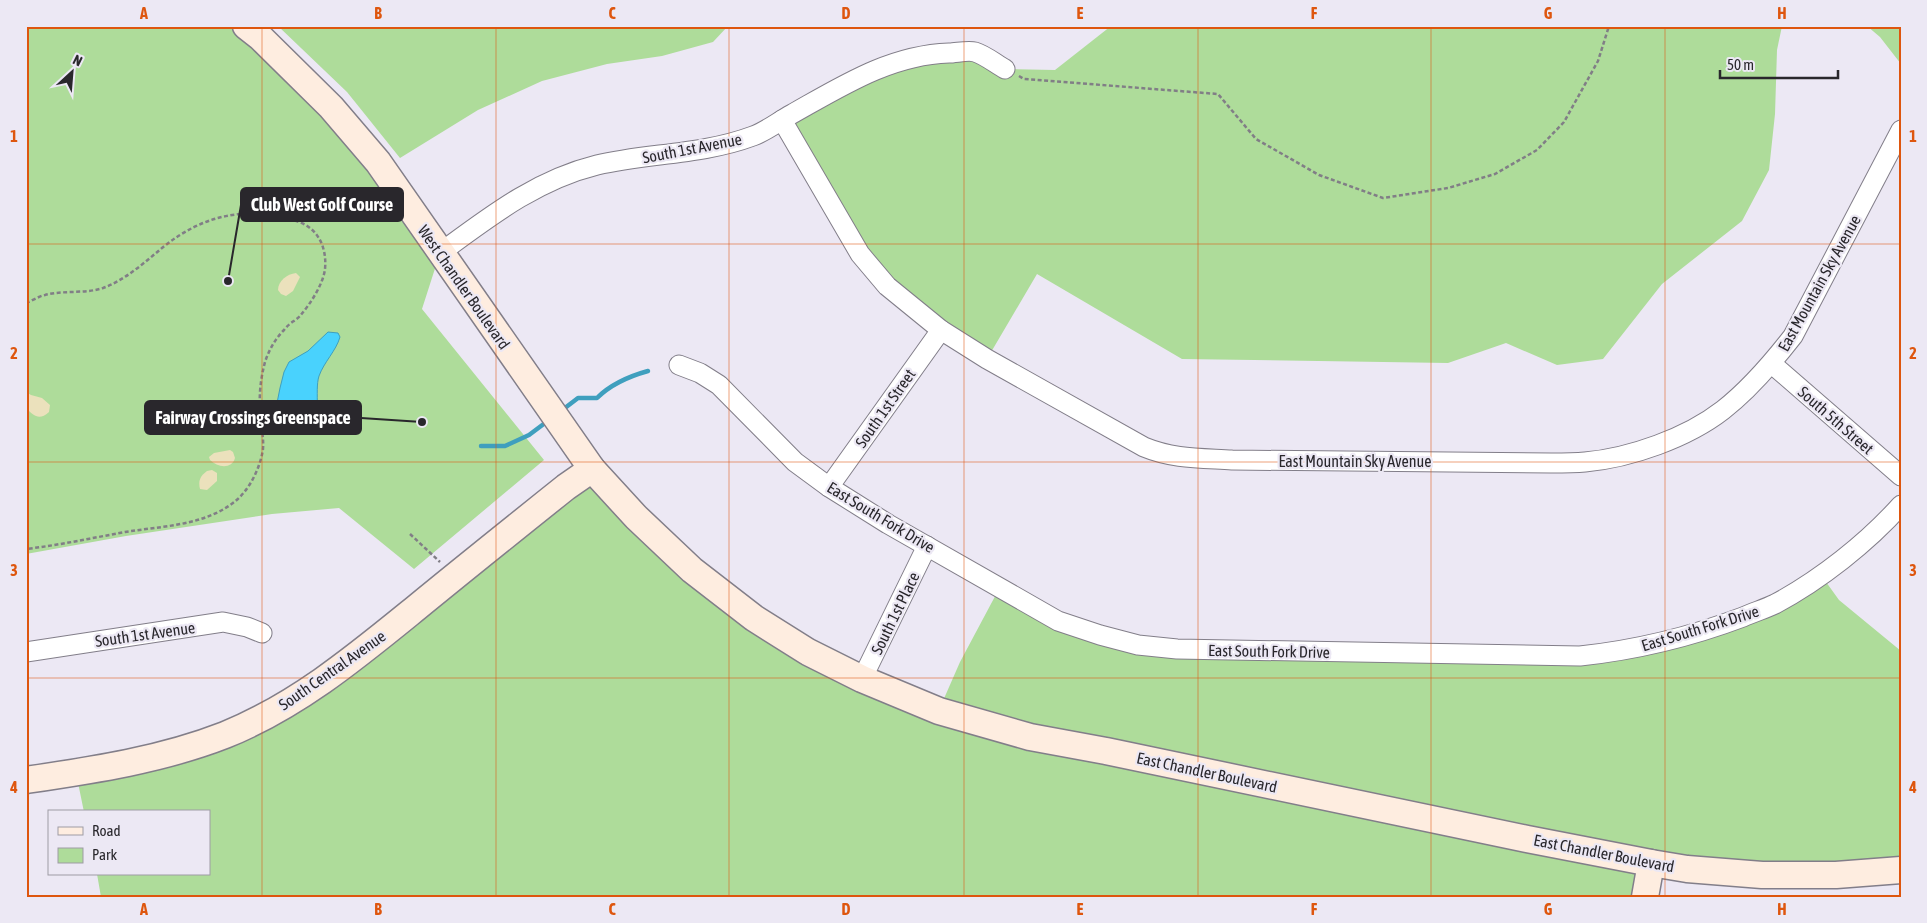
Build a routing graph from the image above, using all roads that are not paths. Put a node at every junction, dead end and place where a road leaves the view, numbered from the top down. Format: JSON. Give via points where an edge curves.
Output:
{"nodes":[{"id":1,"x":246,"y":26,"type":"edge"},
{"id":2,"x":1005,"y":69,"type":"road end"},
{"id":3,"x":782,"y":120,"type":"junction"},
{"id":4,"x":1901,"y":130,"type":"edge"},
{"id":5,"x":440,"y":252,"type":"junction"},
{"id":6,"x":941,"y":330,"type":"junction"},
{"id":7,"x":1772,"y":364,"type":"junction"},
{"id":8,"x":679,"y":365,"type":"dead end"},
{"id":9,"x":592,"y":468,"type":"junction"},
{"id":10,"x":1901,"y":476,"type":"edge"},
{"id":11,"x":829,"y":487,"type":"junction"},
{"id":12,"x":1901,"y":505,"type":"edge"},
{"id":13,"x":927,"y":546,"type":"junction"},
{"id":14,"x":262,"y":634,"type":"dead end"},
{"id":15,"x":26,"y":652,"type":"edge"},
{"id":16,"x":862,"y":679,"type":"junction"},
{"id":17,"x":26,"y":780,"type":"edge"},
{"id":18,"x":1651,"y":863,"type":"junction"},
{"id":19,"x":1901,"y":870,"type":"edge"},
{"id":20,"x":1645,"y":897,"type":"edge"}],
"edges":[{"from":1,"to":5,"type":"main road","name":"West Chandler Boulevard","via":[[337,114],[378,162]]},
{"from":2,"to":3,"type":"street","name":"South 1st Avenue","via":[[974,52],[933,54],[894,62],[858,77]]},
{"from":3,"to":5,"type":"street","name":"South 1st Avenue","via":[[753,136],[724,144],[629,159],[571,173],[520,196]]},
{"from":3,"to":6,"type":"street","name":"East Mountain Sky Avenue","via":[[860,254],[887,286]]},
{"from":4,"to":7,"type":"street","name":"East Mountain Sky Avenue","via":[[1793,336]]},
{"from":5,"to":9,"type":"main road","name":"West Chandler Boulevard"},
{"from":6,"to":7,"type":"street","name":"East Mountain Sky Avenue","via":[[1144,447],[1181,457],[1232,460],[1586,462],[1641,450],[1693,428],[1722,411]]},
{"from":6,"to":11,"type":"street","name":"South 1st Street"},
{"from":7,"to":10,"type":"street","name":"South 5th Street"},
{"from":8,"to":11,"type":"street","name":"East South Fork Drive","via":[[719,385],[795,462]]},
{"from":9,"to":16,"type":"main road","name":"East Chandler Boulevard","via":[[636,517],[692,570],[754,618],[808,652]]},
{"from":9,"to":17,"type":"main road","name":"South Central Avenue","via":[[350,662],[261,718],[224,735],[124,765]]},
{"from":11,"to":13,"type":"street","name":"East South Fork Drive"},
{"from":12,"to":13,"type":"street","name":"East South Fork Drive","via":[[1857,548],[1774,604],[1670,641],[1580,656],[1177,649],[1138,645],[1058,621]]},
{"from":13,"to":16,"type":"street","name":"South 1st Place"},
{"from":14,"to":15,"type":"street","name":"South 1st Avenue","via":[[223,622]]},
{"from":16,"to":18,"type":"main road","name":"East Chandler Boulevard","via":[[939,711],[1030,737]]},
{"from":18,"to":19,"type":"main road","name":"East Chandler Boulevard","via":[[1762,876]]},
{"from":18,"to":20,"type":"main road"}]}
